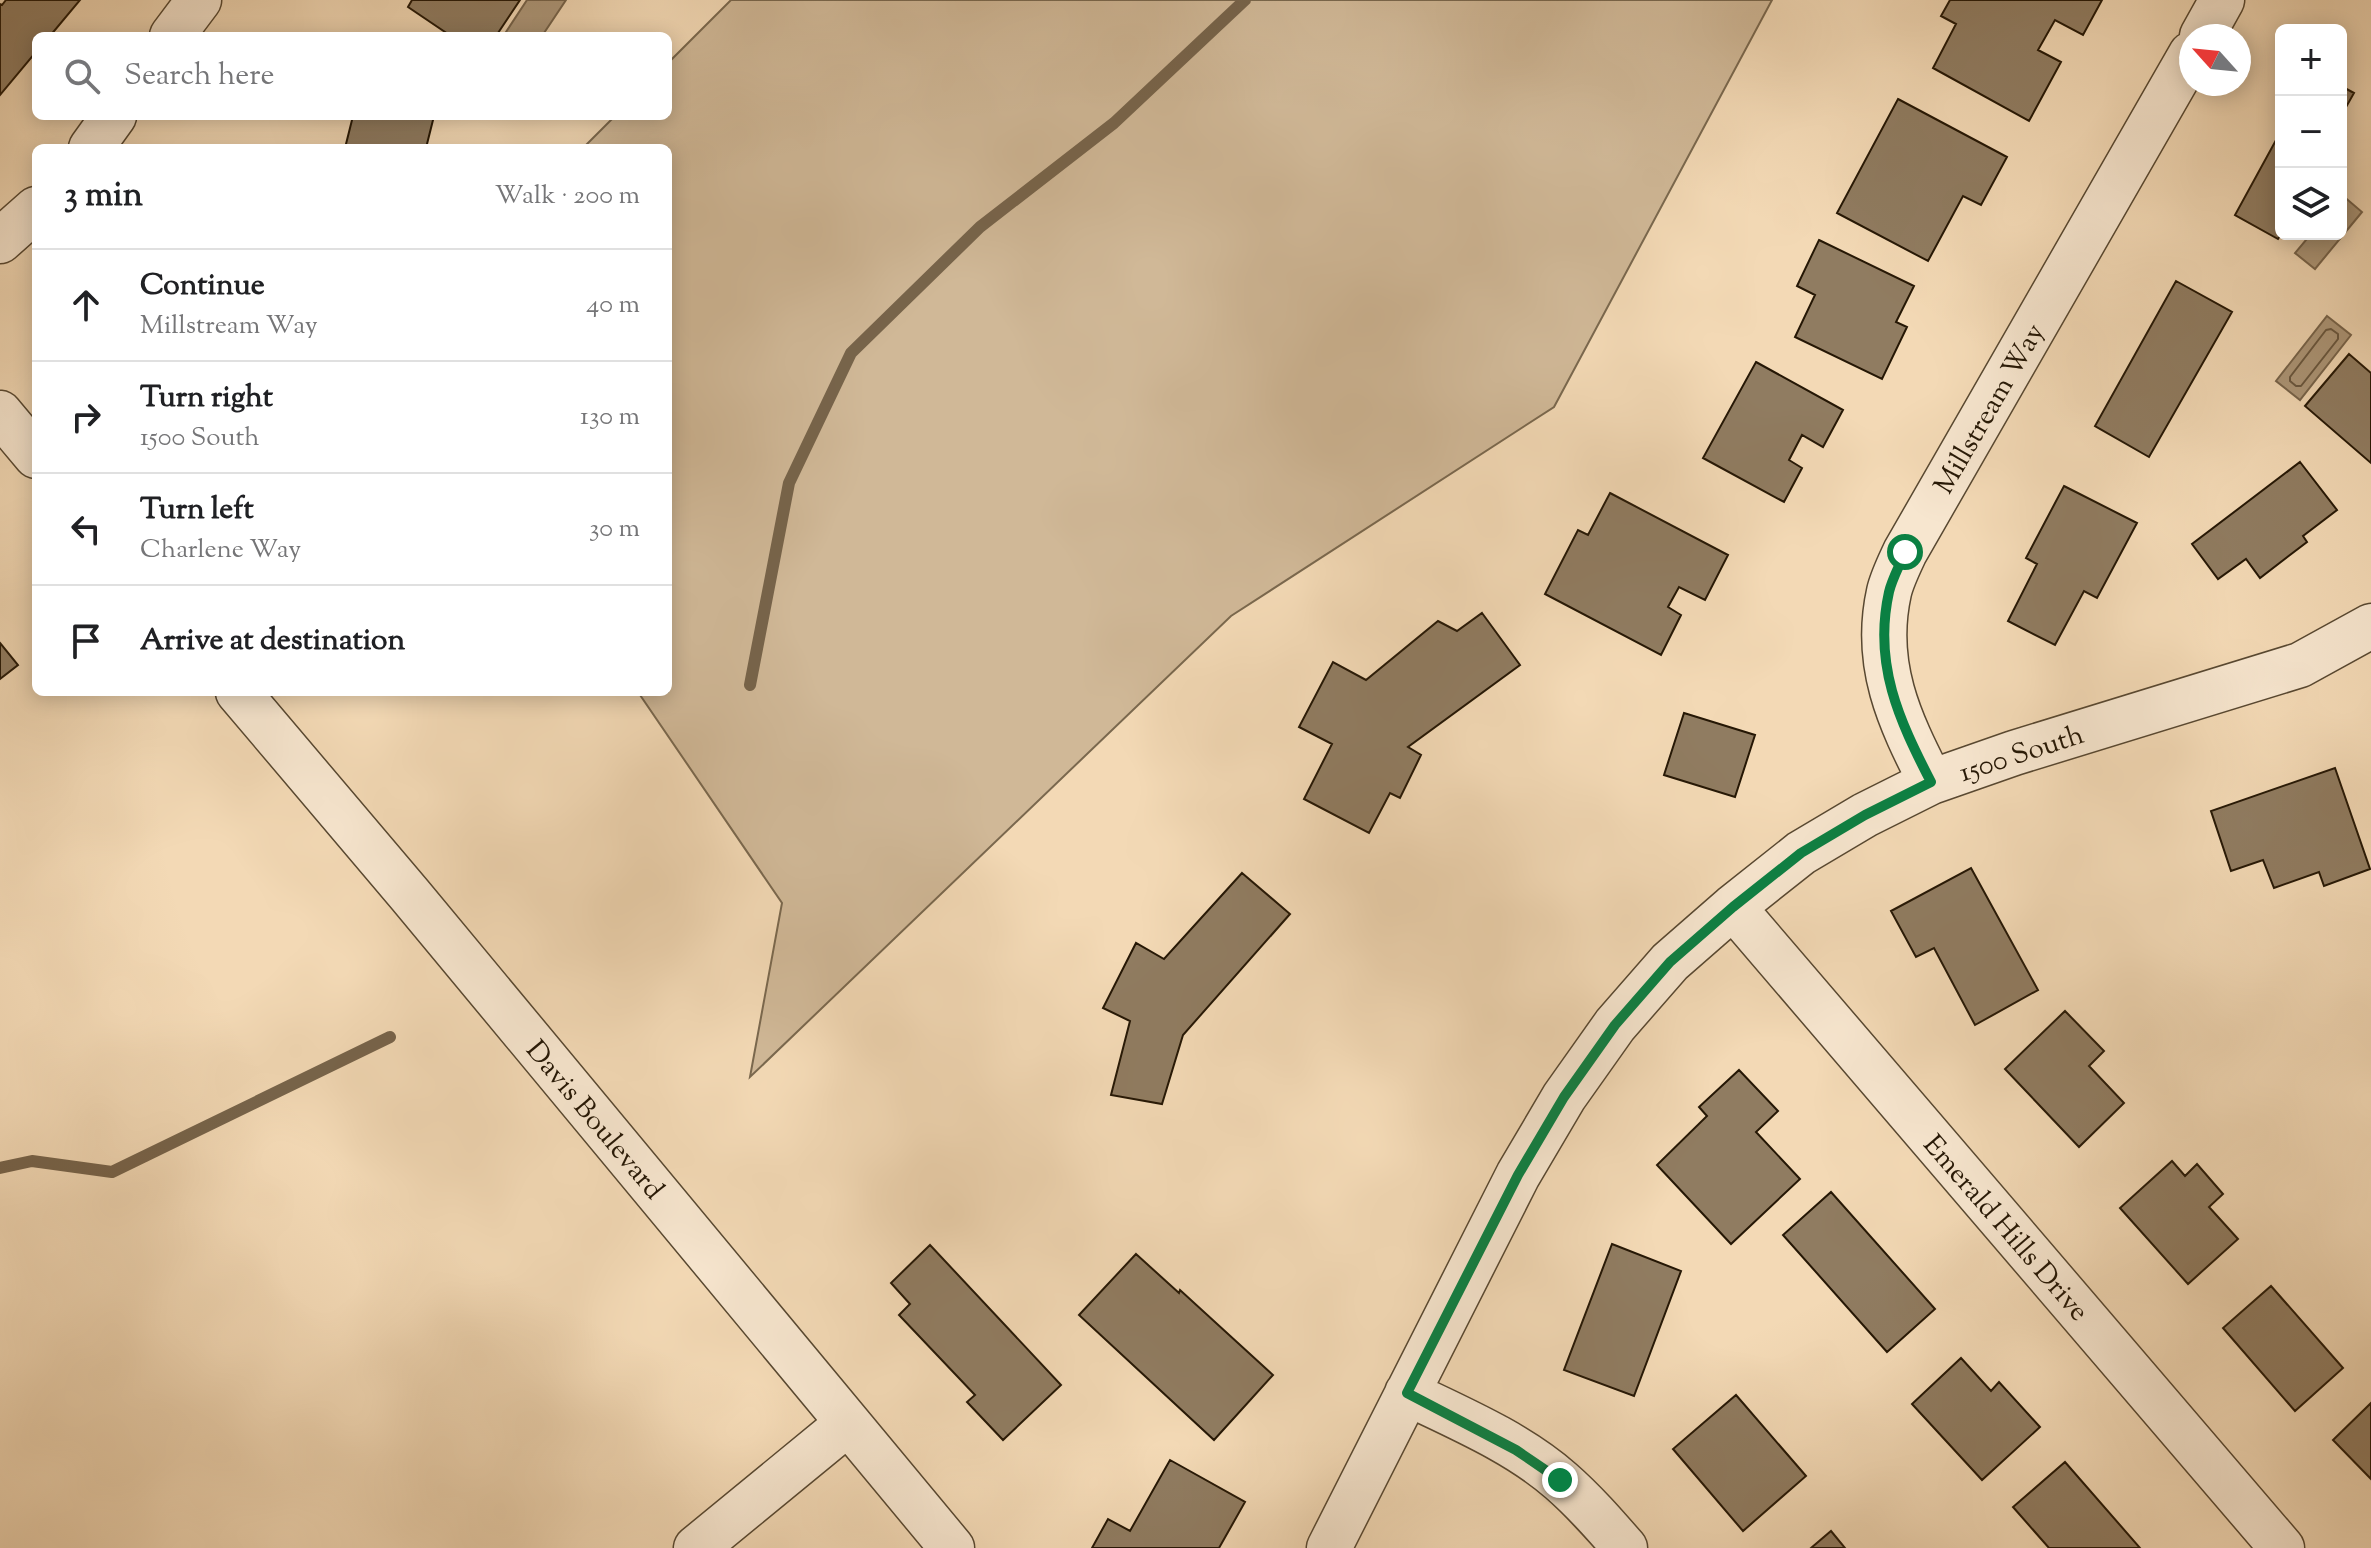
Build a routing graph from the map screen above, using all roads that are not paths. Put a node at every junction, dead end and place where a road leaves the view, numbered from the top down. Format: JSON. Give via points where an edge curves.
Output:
{"nodes":[{"id":1,"x":199,"y":0,"type":"edge"},
{"id":2,"x":2222,"y":0,"type":"edge"},
{"id":3,"x":2209,"y":24,"type":"edge"},
{"id":4,"x":175,"y":32,"type":"edge"},
{"id":5,"x":2179,"y":75,"type":"edge"},
{"id":6,"x":111,"y":120,"type":"edge"},
{"id":7,"x":94,"y":144,"type":"edge"},
{"id":8,"x":32,"y":213,"type":"edge"},
{"id":9,"x":0,"y":241,"type":"edge"},
{"id":10,"x":0,"y":413,"type":"edge"},
{"id":11,"x":32,"y":451,"type":"edge"},
{"id":12,"x":2371,"y":626,"type":"edge"},
{"id":13,"x":241,"y":696,"type":"edge"},
{"id":14,"x":1931,"y":782,"type":"junction"},
{"id":15,"x":1733,"y":907,"type":"junction"},
{"id":16,"x":1407,"y":1393,"type":"junction"},
{"id":17,"x":847,"y":1424,"type":"junction"},
{"id":18,"x":696,"y":1548,"type":"edge"},
{"id":19,"x":952,"y":1548,"type":"edge"},
{"id":20,"x":1329,"y":1548,"type":"edge"},
{"id":21,"x":1625,"y":1548,"type":"edge"},
{"id":22,"x":2282,"y":1548,"type":"edge"}],
"edges":[{"from":1,"to":4,"type":"street"},
{"from":2,"to":3,"type":"street"},
{"from":5,"to":14,"type":"street","name":"Millstream Way","via":[[1905,552],[1889,589],[1883,627],[1885,668],[1910,741]]},
{"from":6,"to":7,"type":"street"},
{"from":8,"to":9,"type":"street"},
{"from":10,"to":11,"type":"street"},
{"from":12,"to":14,"type":"street","name":"1500 South","via":[[2300,665]]},
{"from":13,"to":17,"type":"street","name":"Davis Boulevard"},
{"from":14,"to":15,"type":"street","name":"1500 South","via":[[1801,853]]},
{"from":15,"to":16,"type":"street","name":"1500 South","via":[[1670,962],[1615,1025],[1564,1097],[1518,1175]]},
{"from":15,"to":22,"type":"street","name":"Emerald Hills Drive"},
{"from":16,"to":20,"type":"street","name":"1500 South"},
{"from":16,"to":21,"type":"street","via":[[1516,1450],[1560,1480]]},
{"from":17,"to":18,"type":"street"},
{"from":17,"to":19,"type":"street","name":"Davis Boulevard"}]}
